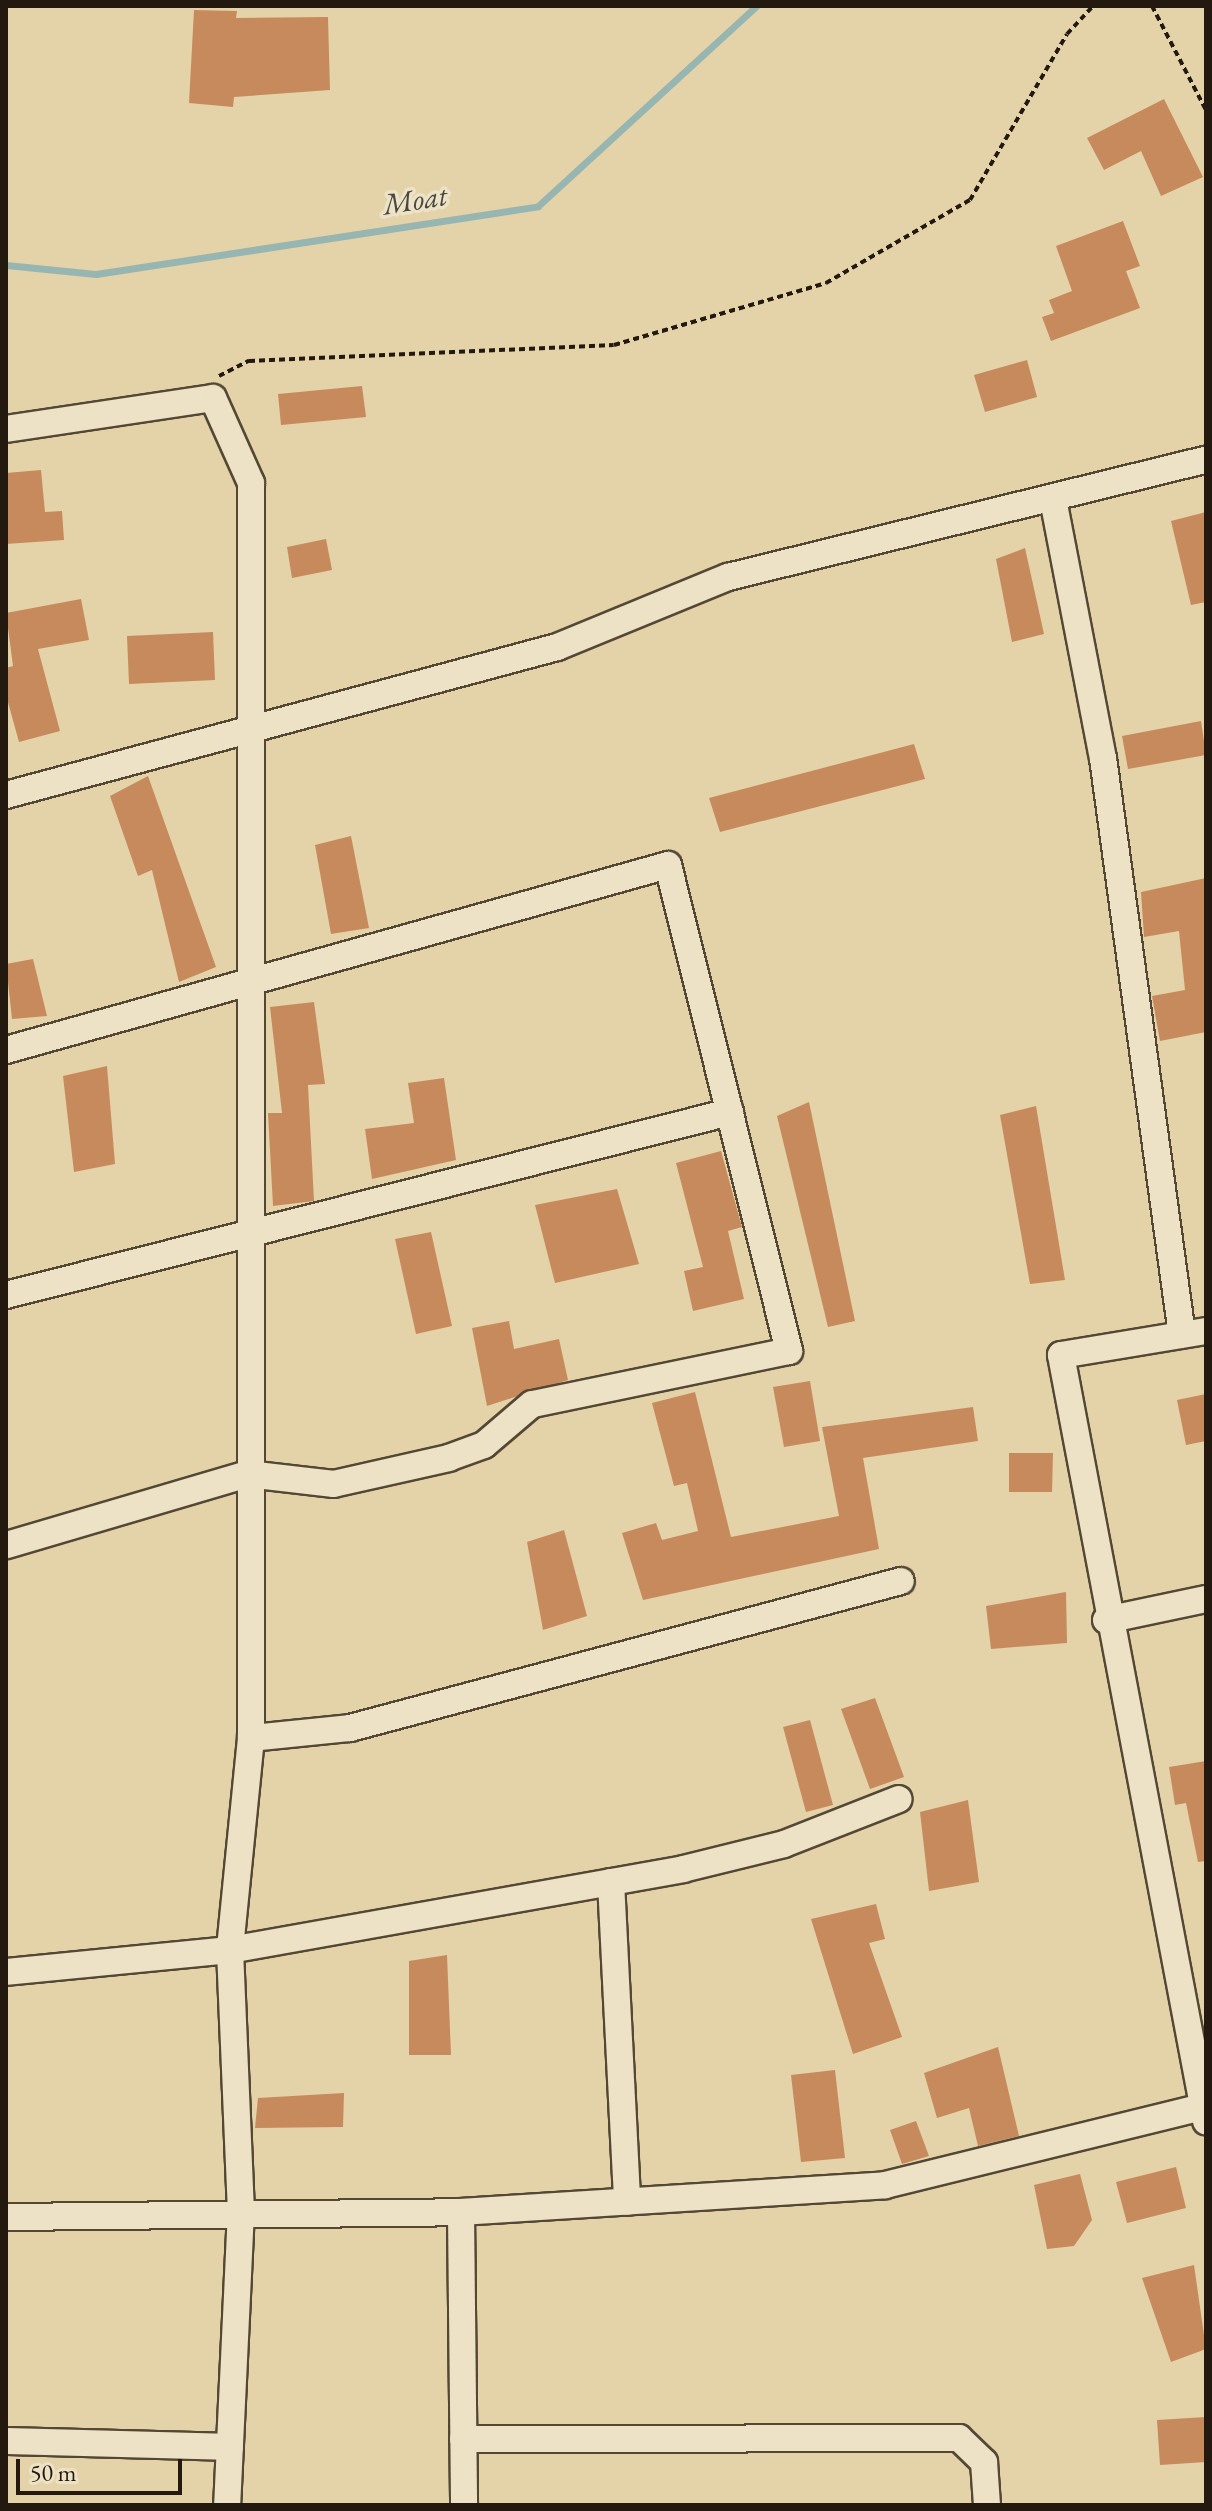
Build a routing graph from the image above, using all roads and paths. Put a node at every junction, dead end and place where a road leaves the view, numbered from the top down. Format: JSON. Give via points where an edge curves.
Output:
{"nodes":[{"id":1,"x":1093,"y":6,"type":"edge"},
{"id":2,"x":1152,"y":6,"type":"edge"},
{"id":3,"x":1206,"y":110,"type":"edge"},
{"id":4,"x":213,"y":398,"type":"junction"},
{"id":5,"x":6,"y":429,"type":"edge"},
{"id":6,"x":1206,"y":460,"type":"edge"},
{"id":7,"x":1053,"y":499,"type":"junction"},
{"id":8,"x":255,"y":727,"type":"junction"},
{"id":9,"x":6,"y":795,"type":"edge"},
{"id":10,"x":251,"y":983,"type":"junction"},
{"id":11,"x":6,"y":1050,"type":"edge"},
{"id":12,"x":730,"y":1112,"type":"junction"},
{"id":13,"x":255,"y":1232,"type":"junction"},
{"id":14,"x":6,"y":1295,"type":"edge"},
{"id":15,"x":1194,"y":1333,"type":"edge"},
{"id":16,"x":248,"y":1474,"type":"junction"},
{"id":17,"x":6,"y":1545,"type":"edge"},
{"id":18,"x":901,"y":1581,"type":"dead end"},
{"id":19,"x":1206,"y":1599,"type":"edge"},
{"id":20,"x":1106,"y":1620,"type":"junction"},
{"id":21,"x":251,"y":1738,"type":"junction"},
{"id":22,"x":899,"y":1799,"type":"dead end"},
{"id":23,"x":611,"y":1882,"type":"junction"},
{"id":24,"x":230,"y":1950,"type":"junction"},
{"id":25,"x":6,"y":1972,"type":"edge"},
{"id":26,"x":1205,"y":2111,"type":"edge"},
{"id":27,"x":627,"y":2202,"type":"junction"},
{"id":28,"x":241,"y":2211,"type":"junction"},
{"id":29,"x":461,"y":2212,"type":"junction"},
{"id":30,"x":6,"y":2217,"type":"edge"},
{"id":31,"x":463,"y":2439,"type":"junction"},
{"id":32,"x":6,"y":2441,"type":"edge"},
{"id":33,"x":230,"y":2447,"type":"junction"},
{"id":34,"x":227,"y":2505,"type":"edge"},
{"id":35,"x":464,"y":2505,"type":"edge"},
{"id":36,"x":987,"y":2505,"type":"edge"}],
"edges":[{"from":1,"to":4,"type":"path","via":[[1067,34],[970,200],[826,283],[614,345],[249,361],[219,376]]},
{"from":2,"to":3,"type":"path"},
{"from":4,"to":5,"type":"street"},
{"from":4,"to":8,"type":"street","via":[[251,483]]},
{"from":6,"to":7,"type":"street"},
{"from":7,"to":8,"type":"street","via":[[728,577],[557,647]]},
{"from":7,"to":15,"type":"street","via":[[1103,758]]},
{"from":8,"to":9,"type":"street"},
{"from":8,"to":10,"type":"street"},
{"from":10,"to":11,"type":"street"},
{"from":10,"to":12,"type":"street","via":[[668,865]]},
{"from":10,"to":13,"type":"street"},
{"from":12,"to":13,"type":"street"},
{"from":12,"to":16,"type":"street","via":[[789,1351],[532,1404],[484,1445],[334,1484]]},
{"from":13,"to":14,"type":"street"},
{"from":13,"to":16,"type":"street"},
{"from":15,"to":20,"type":"street","via":[[1061,1355]]},
{"from":16,"to":17,"type":"street"},
{"from":16,"to":21,"type":"street"},
{"from":18,"to":21,"type":"street","via":[[350,1728]]},
{"from":19,"to":20,"type":"street"},
{"from":20,"to":26,"type":"street"},
{"from":21,"to":24,"type":"street"},
{"from":22,"to":23,"type":"street","via":[[733,1859]]},
{"from":23,"to":24,"type":"street"},
{"from":23,"to":27,"type":"street"},
{"from":24,"to":25,"type":"street"},
{"from":24,"to":28,"type":"street"},
{"from":26,"to":27,"type":"street","via":[[885,2185]]},
{"from":27,"to":29,"type":"street"},
{"from":28,"to":29,"type":"street"},
{"from":28,"to":30,"type":"street"},
{"from":28,"to":33,"type":"street"},
{"from":29,"to":31,"type":"street"},
{"from":31,"to":35,"type":"street"},
{"from":31,"to":36,"type":"street","via":[[959,2438],[984,2462]]},
{"from":32,"to":33,"type":"street"},
{"from":33,"to":34,"type":"street"}]}
